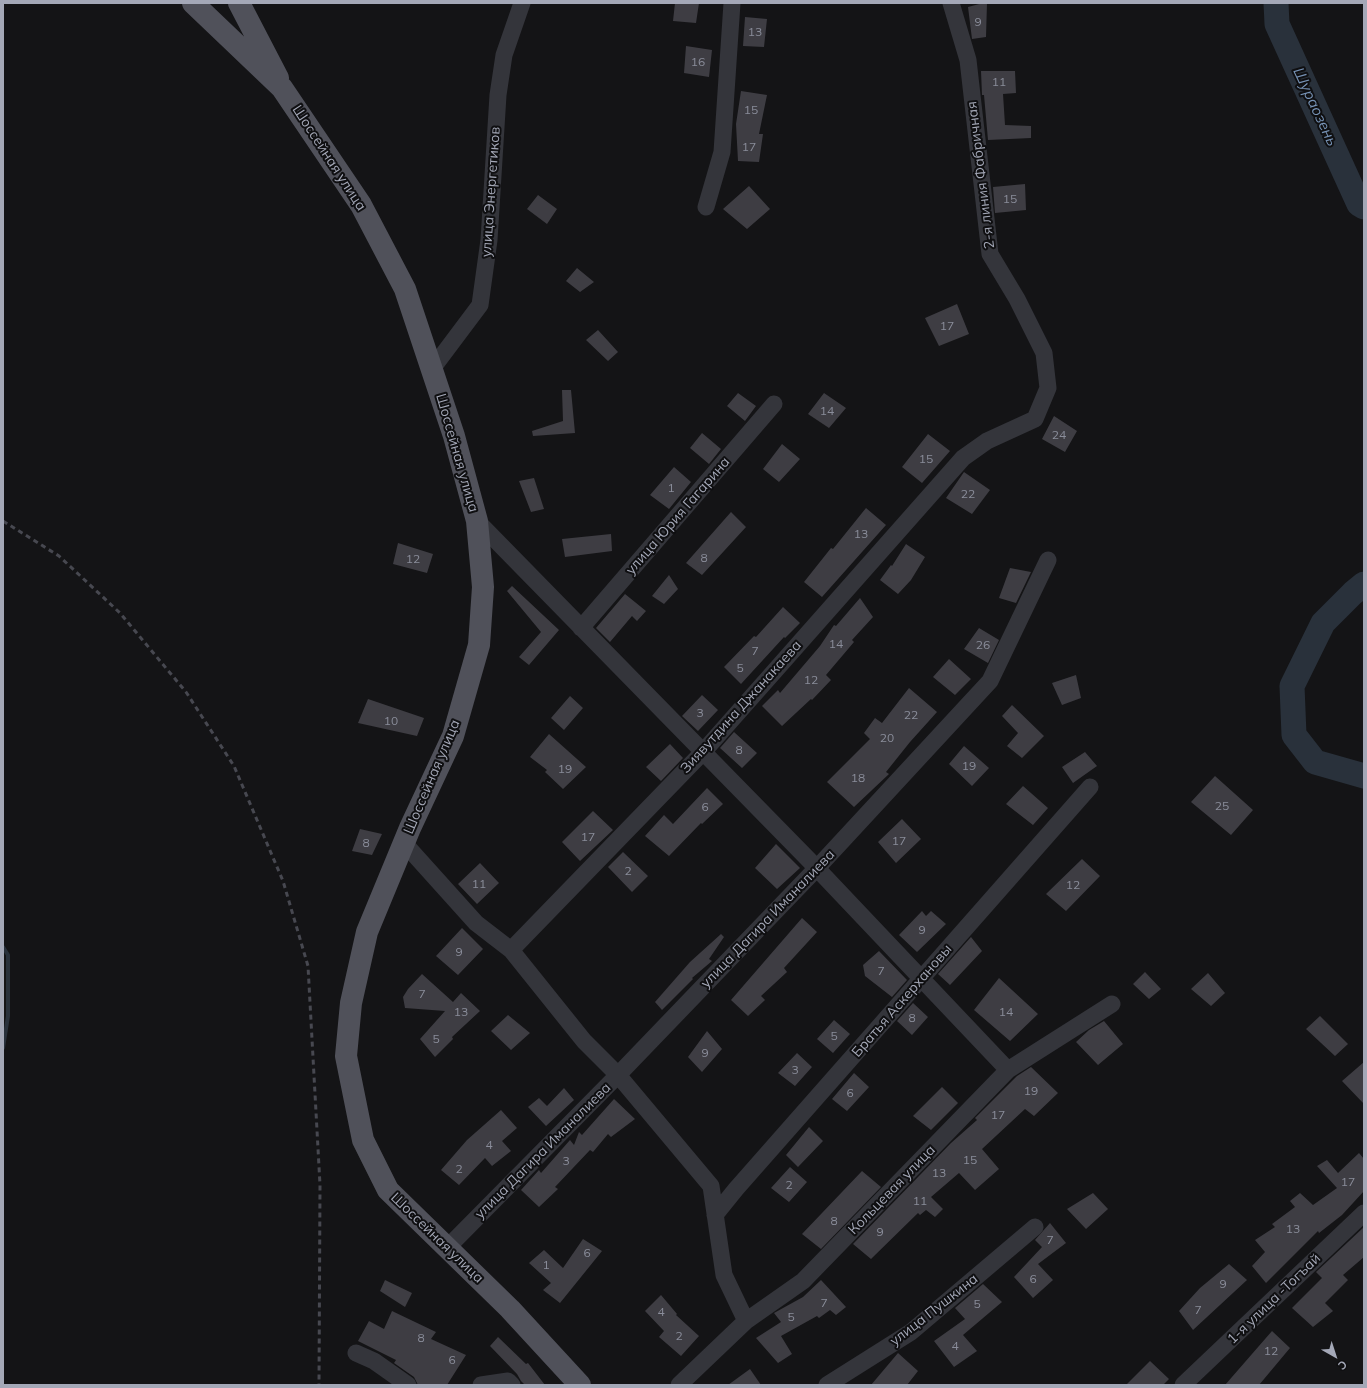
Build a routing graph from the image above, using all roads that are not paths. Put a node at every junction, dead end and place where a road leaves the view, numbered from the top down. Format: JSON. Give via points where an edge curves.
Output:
{"nodes":[{"id":1,"x":193,"y":3,"type":"edge"},
{"id":2,"x":239,"y":3,"type":"edge"},
{"id":3,"x":522,"y":3,"type":"edge"},
{"id":4,"x":732,"y":3,"type":"edge"},
{"id":5,"x":951,"y":3,"type":"edge"},
{"id":6,"x":282,"y":88,"type":"junction"},
{"id":7,"x":706,"y":206,"type":"dead end"},
{"id":8,"x":432,"y":369,"type":"junction"},
{"id":9,"x":774,"y":404,"type":"dead end"},
{"id":10,"x":963,"y":458,"type":"joint"},
{"id":11,"x":477,"y":521,"type":"junction"},
{"id":12,"x":1048,"y":560,"type":"dead end"},
{"id":13,"x":581,"y":628,"type":"junction"},
{"id":14,"x":703,"y":752,"type":"junction"},
{"id":15,"x":1090,"y":787,"type":"dead end"},
{"id":16,"x":404,"y":843,"type":"junction"},
{"id":17,"x":817,"y":868,"type":"junction"},
{"id":18,"x":511,"y":950,"type":"junction"},
{"id":19,"x":922,"y":978,"type":"junction"},
{"id":20,"x":1112,"y":1004,"type":"dead end"},
{"id":21,"x":1008,"y":1070,"type":"junction"},
{"id":22,"x":618,"y":1076,"type":"junction"},
{"id":23,"x":1364,"y":1213,"type":"edge"},
{"id":24,"x":715,"y":1215,"type":"junction"},
{"id":25,"x":1035,"y":1227,"type":"dead end"},
{"id":26,"x":447,"y":1248,"type":"junction"},
{"id":27,"x":746,"y":1321,"type":"junction"},
{"id":28,"x":540,"y":1343,"type":"junction"},
{"id":29,"x":356,"y":1353,"type":"dead end"},
{"id":30,"x":408,"y":1385,"type":"edge"},
{"id":31,"x":481,"y":1385,"type":"edge"},
{"id":32,"x":512,"y":1385,"type":"edge"},
{"id":33,"x":564,"y":1385,"type":"edge"},
{"id":34,"x":580,"y":1385,"type":"edge"},
{"id":35,"x":678,"y":1385,"type":"edge"},
{"id":36,"x":827,"y":1385,"type":"edge"},
{"id":37,"x":1183,"y":1385,"type":"edge"}],
"edges":[{"from":1,"to":6,"type":"main road","name":"Шоссейная улица"},
{"from":2,"to":6,"type":"main road"},
{"from":3,"to":8,"type":"street","name":"улица Энергетиков","via":[[504,55],[498,95],[489,240],[480,305]]},
{"from":4,"to":7,"type":"street","via":[[722,152]]},
{"from":5,"to":10,"type":"street","name":"2-я линия Фабричная","via":[[968,60],[990,254],[1017,299],[1044,353],[1048,388],[1035,418],[987,441]]},
{"from":6,"to":8,"type":"main road","name":"Шоссейная улица","via":[[361,205],[405,289]]},
{"from":8,"to":11,"type":"main road","name":"Шоссейная улица","via":[[454,436]]},
{"from":9,"to":13,"type":"street","name":"улица Юрия Гагарина"},
{"from":10,"to":14,"type":"street","name":"Зиявутдина Джанакаева"},
{"from":11,"to":13,"type":"street"},
{"from":11,"to":16,"type":"main road","name":"Шоссейная улица","via":[[483,588],[480,645],[452,736]]},
{"from":12,"to":17,"type":"street","name":"улица Дагира Иманалиева","via":[[990,681]]},
{"from":13,"to":14,"type":"street"},
{"from":14,"to":17,"type":"street"},
{"from":14,"to":18,"type":"street","name":"Зиявутдина Джанакаева"},
{"from":15,"to":19,"type":"street","name":"Братья Аскерхановы"},
{"from":16,"to":18,"type":"street","via":[[476,923]]},
{"from":16,"to":26,"type":"main road","name":"Шоссейная улица","via":[[367,932],[351,1003],[346,1056],[362,1140],[388,1190]]},
{"from":17,"to":19,"type":"street"},
{"from":17,"to":22,"type":"street","name":"улица Дагира Иманалиева"},
{"from":18,"to":22,"type":"street","via":[[584,1041]]},
{"from":19,"to":21,"type":"street"},
{"from":19,"to":24,"type":"street","name":"Братья Аскерхановы"},
{"from":20,"to":21,"type":"street","name":"Кольцевая улица"},
{"from":21,"to":27,"type":"street","name":"Кольцевая улица","via":[[803,1281]]},
{"from":22,"to":24,"type":"street","via":[[711,1186]]},
{"from":22,"to":26,"type":"street","name":"улица Дагира Иманалиева"},
{"from":23,"to":37,"type":"street","name":"1-я улица -Тогъай"},
{"from":24,"to":27,"type":"street","via":[[724,1275]]},
{"from":25,"to":36,"type":"street","name":"улица Пушкина","via":[[911,1332]]},
{"from":26,"to":28,"type":"main road","name":"Шоссейная улица","via":[[510,1309]]},
{"from":27,"to":35,"type":"street","name":"Кольцевая улица"},
{"from":28,"to":33,"type":"main road"},
{"from":28,"to":34,"type":"main road"},
{"from":29,"to":30,"type":"street","via":[[374,1361]]},
{"from":31,"to":32,"type":"street","via":[[508,1381]]}]}
